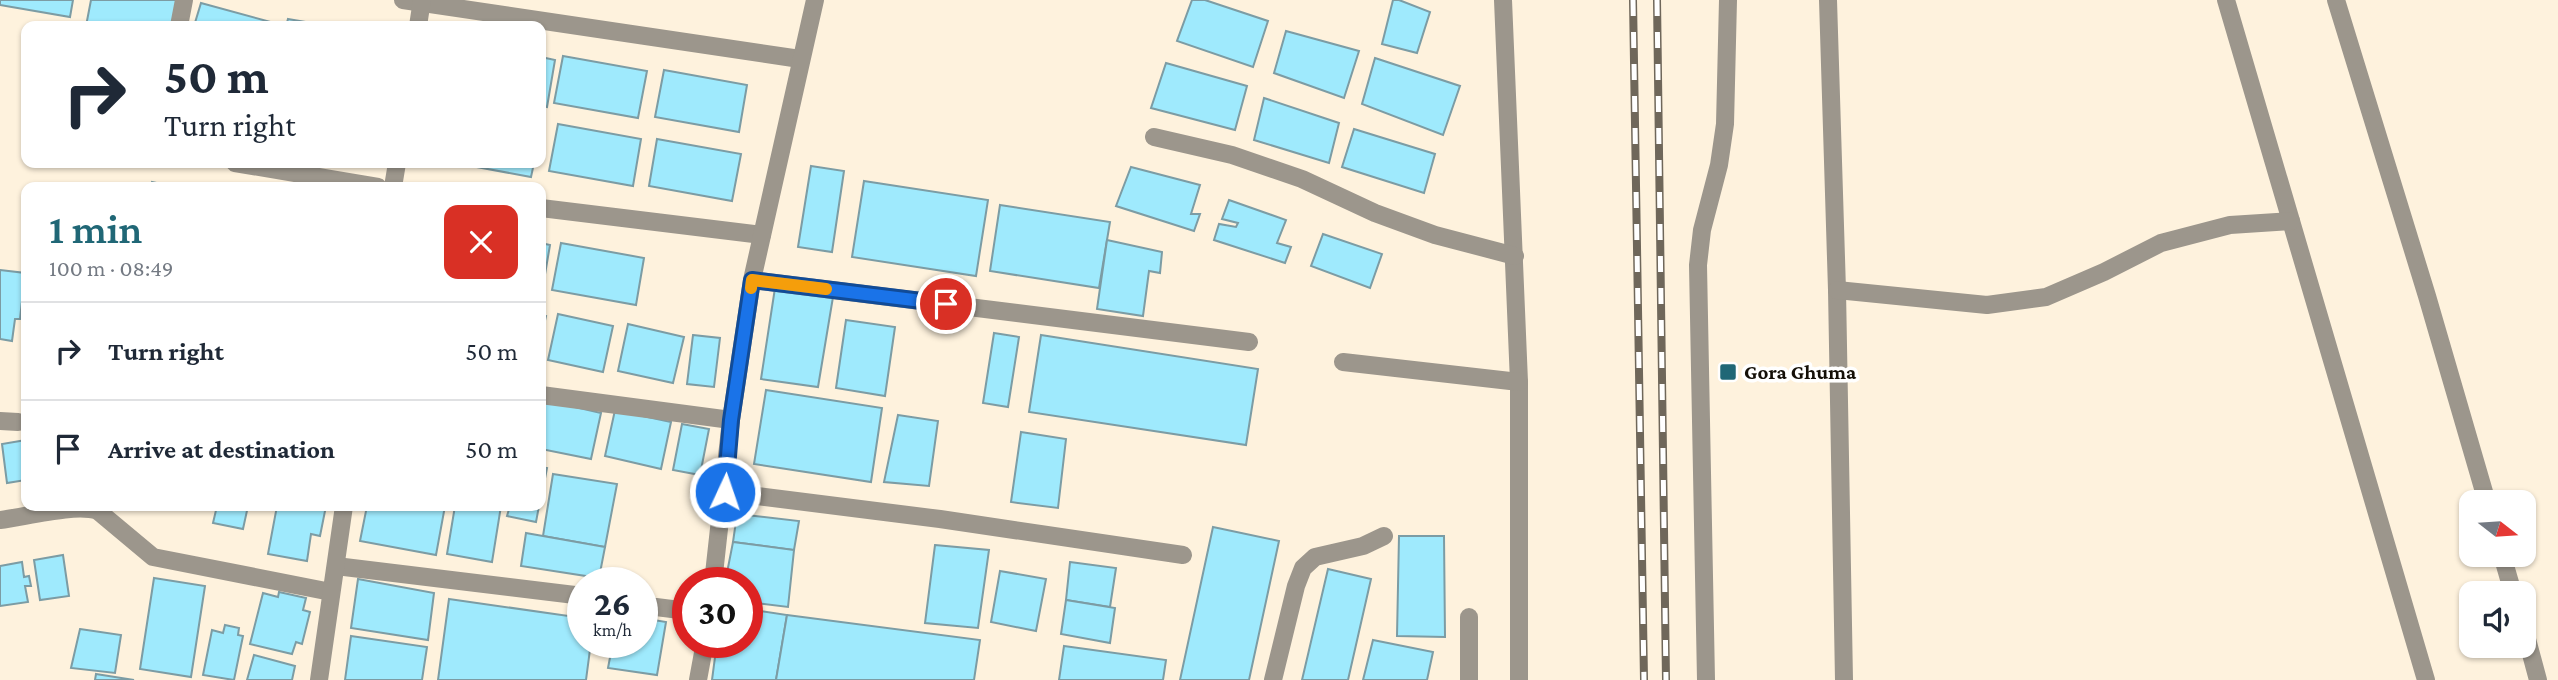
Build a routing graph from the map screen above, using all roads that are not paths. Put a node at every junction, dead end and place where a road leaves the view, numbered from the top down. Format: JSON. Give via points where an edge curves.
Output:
{"nodes":[{"id":1,"x":184,"y":0,"type":"edge"},
{"id":2,"x":815,"y":0,"type":"edge"},
{"id":3,"x":1503,"y":0,"type":"edge"},
{"id":4,"x":1728,"y":0,"type":"edge"},
{"id":5,"x":1828,"y":0,"type":"edge"},
{"id":6,"x":2226,"y":0,"type":"edge"},
{"id":7,"x":2336,"y":0,"type":"edge"},
{"id":8,"x":415,"y":1,"type":"edge"},
{"id":9,"x":180,"y":21,"type":"edge"},
{"id":10,"x":417,"y":21,"type":"edge"},
{"id":11,"x":800,"y":59,"type":"junction"},
{"id":12,"x":1154,"y":137,"type":"dead end"},
{"id":13,"x":265,"y":168,"type":"edge"},
{"id":14,"x":348,"y":182,"type":"edge"},
{"id":15,"x":546,"y":209,"type":"edge"},
{"id":16,"x":2291,"y":221,"type":"junction"},
{"id":17,"x":762,"y":235,"type":"junction"},
{"id":18,"x":1515,"y":256,"type":"junction"},
{"id":19,"x":752,"y":280,"type":"junction"},
{"id":20,"x":1837,"y":290,"type":"junction"},
{"id":21,"x":1249,"y":342,"type":"dead end"},
{"id":22,"x":1343,"y":362,"type":"dead end"},
{"id":23,"x":1519,"y":382,"type":"junction"},
{"id":24,"x":546,"y":395,"type":"edge"},
{"id":25,"x":731,"y":420,"type":"junction"},
{"id":26,"x":2484,"y":490,"type":"edge"},
{"id":27,"x":725,"y":492,"type":"junction"},
{"id":28,"x":56,"y":511,"type":"edge"},
{"id":29,"x":98,"y":511,"type":"edge"},
{"id":30,"x":343,"y":511,"type":"edge"},
{"id":31,"x":0,"y":520,"type":"edge"},
{"id":32,"x":1384,"y":536,"type":"dead end"},
{"id":33,"x":1183,"y":555,"type":"dead end"},
{"id":34,"x":336,"y":566,"type":"junction"},
{"id":35,"x":715,"y":567,"type":"edge"},
{"id":36,"x":331,"y":592,"type":"junction"},
{"id":37,"x":567,"y":594,"type":"edge"},
{"id":38,"x":1469,"y":617,"type":"dead end"},
{"id":39,"x":702,"y":658,"type":"edge"},
{"id":40,"x":2532,"y":658,"type":"edge"},
{"id":41,"x":319,"y":680,"type":"edge"},
{"id":42,"x":698,"y":680,"type":"edge"},
{"id":43,"x":1273,"y":680,"type":"edge"},
{"id":44,"x":1469,"y":680,"type":"edge"},
{"id":45,"x":1519,"y":680,"type":"edge"},
{"id":46,"x":1706,"y":680,"type":"edge"},
{"id":47,"x":1844,"y":680,"type":"edge"},
{"id":48,"x":2426,"y":680,"type":"edge"},
{"id":49,"x":2538,"y":680,"type":"edge"}],
"edges":[{"from":1,"to":9,"type":"street"},
{"from":2,"to":11,"type":"street"},
{"from":3,"to":18,"type":"street"},
{"from":4,"to":46,"type":"street","via":[[1725,124],[1698,265]]},
{"from":5,"to":20,"type":"street"},
{"from":6,"to":16,"type":"street"},
{"from":7,"to":26,"type":"street"},
{"from":8,"to":10,"type":"street"},
{"from":8,"to":11,"type":"street"},
{"from":11,"to":17,"type":"street"},
{"from":12,"to":18,"type":"street","via":[[1232,155],[1302,179],[1375,213]]},
{"from":13,"to":14,"type":"street"},
{"from":15,"to":17,"type":"street"},
{"from":16,"to":20,"type":"street","via":[[2230,225],[2161,243],[2046,297],[1987,304]]},
{"from":16,"to":48,"type":"street"},
{"from":17,"to":19,"type":"street"},
{"from":18,"to":23,"type":"street"},
{"from":19,"to":21,"type":"street"},
{"from":19,"to":25,"type":"street"},
{"from":20,"to":47,"type":"street"},
{"from":22,"to":23,"type":"street"},
{"from":23,"to":45,"type":"street"},
{"from":24,"to":25,"type":"street"},
{"from":25,"to":27,"type":"street"},
{"from":27,"to":33,"type":"street"},
{"from":27,"to":35,"type":"street"},
{"from":28,"to":31,"type":"street"},
{"from":29,"to":36,"type":"street","via":[[153,557]]},
{"from":30,"to":34,"type":"street"},
{"from":32,"to":43,"type":"street","via":[[1315,557],[1303,568]]},
{"from":34,"to":36,"type":"street"},
{"from":34,"to":37,"type":"street"},
{"from":36,"to":41,"type":"street"},
{"from":38,"to":44,"type":"street"},
{"from":39,"to":42,"type":"street"},
{"from":40,"to":49,"type":"street"}]}
